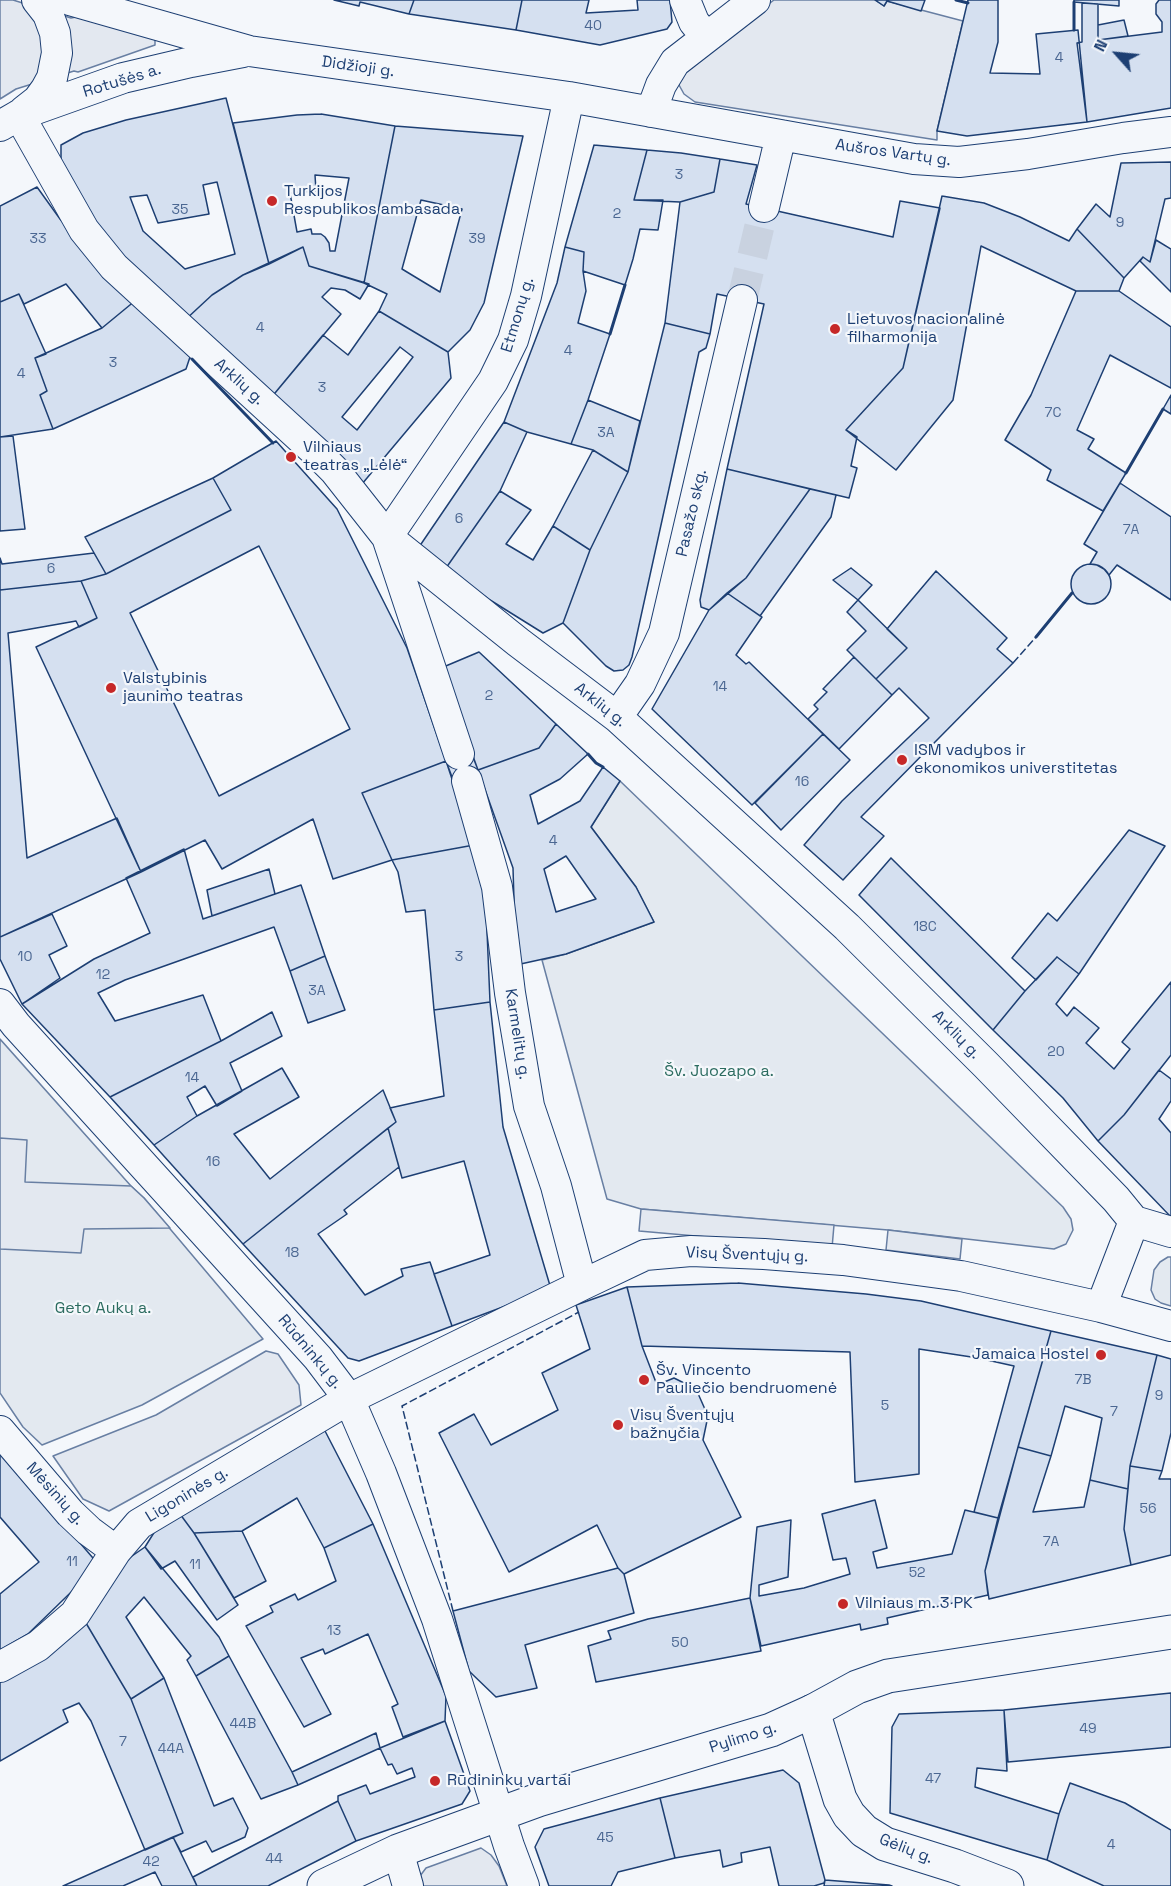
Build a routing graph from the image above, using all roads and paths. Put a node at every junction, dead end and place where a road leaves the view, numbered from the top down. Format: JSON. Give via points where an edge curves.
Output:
{"nodes":[{"id":1,"x":37,"y":0,"type":"edge"},
{"id":2,"x":70,"y":0,"type":"edge"},
{"id":3,"x":685,"y":0,"type":"edge"},
{"id":4,"x":755,"y":0,"type":"edge"},
{"id":5,"x":706,"y":37,"type":"junction"},
{"id":6,"x":249,"y":51,"type":"junction"},
{"id":7,"x":570,"y":97,"type":"junction"},
{"id":8,"x":651,"y":112,"type":"junction"},
{"id":9,"x":9,"y":120,"type":"edge"},
{"id":10,"x":1171,"y":132,"type":"edge"},
{"id":11,"x":781,"y":135,"type":"junction"},
{"id":12,"x":764,"y":207,"type":"tunnel mouth"},
{"id":13,"x":742,"y":300,"type":"tunnel mouth"},
{"id":14,"x":387,"y":537,"type":"junction"},
{"id":15,"x":616,"y":717,"type":"junction"},
{"id":16,"x":0,"y":1004,"type":"edge"},
{"id":17,"x":1134,"y":1221,"type":"junction"},
{"id":18,"x":1171,"y":1232,"type":"edge"},
{"id":19,"x":582,"y":1285,"type":"junction"},
{"id":20,"x":1101,"y":1307,"type":"junction"},
{"id":21,"x":1171,"y":1326,"type":"edge"},
{"id":22,"x":349,"y":1400,"type":"junction"},
{"id":23,"x":0,"y":1431,"type":"edge"},
{"id":24,"x":116,"y":1551,"type":"junction"},
{"id":25,"x":1171,"y":1632,"type":"edge"},
{"id":26,"x":0,"y":1667,"type":"edge"},
{"id":27,"x":813,"y":1711,"type":"junction"},
{"id":28,"x":500,"y":1815,"type":"junction"},
{"id":29,"x":398,"y":1851,"type":"junction"},
{"id":30,"x":324,"y":1886,"type":"edge"},
{"id":31,"x":408,"y":1886,"type":"edge"},
{"id":32,"x":524,"y":1886,"type":"edge"},
{"id":33,"x":1006,"y":1886,"type":"edge"}],
"edges":[{"from":1,"to":9,"type":"street","via":[[55,33],[57,53],[52,78],[38,100]]},
{"from":2,"to":6,"type":"street","name":"Didžioji g."},
{"from":3,"to":5,"type":"street","via":[[694,22]]},
{"from":4,"to":5,"type":"street"},
{"from":5,"to":8,"type":"street","via":[[675,62]]},
{"from":6,"to":7,"type":"street","name":"Didžioji g."},
{"from":6,"to":9,"type":"street","name":"Rotušės a.","via":[[123,78]]},
{"from":7,"to":8,"type":"street","name":"Didžioji g."},
{"from":7,"to":14,"type":"street","name":"Etmonų g.","via":[[513,340],[493,381]]},
{"from":8,"to":11,"type":"street","name":"Aušros Vartų g."},
{"from":9,"to":14,"type":"street","name":"Arklių g.","via":[[114,267],[318,454]]},
{"from":10,"to":11,"type":"street","name":"Aušros Vartų g.","via":[[959,162],[914,159]]},
{"from":11,"to":12,"type":"street"},
{"from":13,"to":15,"type":"street","name":"Pasažo skg.","via":[[664,633],[640,684]]},
{"from":14,"to":15,"type":"street","name":"Arklių g."},
{"from":14,"to":19,"type":"street","name":"Karmelitų g.","via":[[463,768],[497,887],[529,1106],[556,1186]]},
{"from":15,"to":17,"type":"street","name":"Arklių g.","via":[[847,927],[986,1065]]},
{"from":16,"to":22,"type":"street","name":"Rūdninkų g.","via":[[318,1358]]},
{"from":17,"to":18,"type":"street"},
{"from":17,"to":20,"type":"street"},
{"from":19,"to":20,"type":"street","name":"Visų Šventųjų g.","via":[[645,1255],[691,1251],[765,1254],[961,1276]]},
{"from":19,"to":22,"type":"street","name":"Visų Šventųjų g."},
{"from":20,"to":21,"type":"street","name":"Visų Šventųjų g."},
{"from":22,"to":24,"type":"street","name":"Ligoninės g.","via":[[139,1524]]},
{"from":22,"to":28,"type":"street","name":"Rūdninkų g.","via":[[437,1619]]},
{"from":23,"to":24,"type":"street","name":"Mėsinių g.","via":[[70,1513]]},
{"from":24,"to":26,"type":"street","name":"Ligoninės g.","via":[[75,1614],[38,1646]]},
{"from":25,"to":27,"type":"main road","name":"Pylimo g.","via":[[888,1676],[857,1687]]},
{"from":27,"to":28,"type":"main road","name":"Pylimo g.","via":[[771,1730]]},
{"from":27,"to":33,"type":"main road","name":"Gėlių g.","via":[[840,1799],[864,1831],[885,1844]]},
{"from":28,"to":29,"type":"main road","name":"Pylimo g."},
{"from":28,"to":32,"type":"street","name":"Rūdninkų g."},
{"from":29,"to":30,"type":"main road","name":"Pylimo g."},
{"from":29,"to":31,"type":"street"}]}
